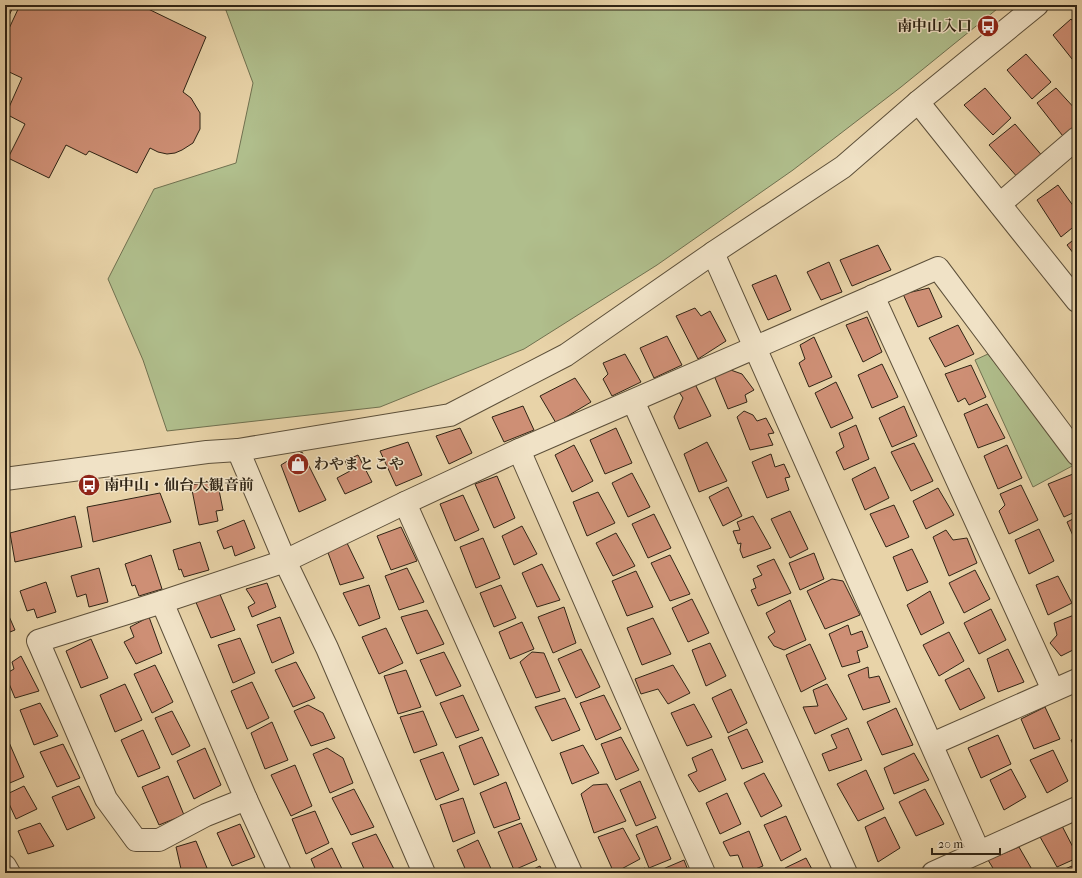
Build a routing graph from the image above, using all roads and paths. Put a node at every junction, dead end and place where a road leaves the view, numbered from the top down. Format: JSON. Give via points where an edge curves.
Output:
{"nodes":[{"id":1,"x":1037,"y":5,"type":"edge"},
{"id":2,"x":918,"y":102,"type":"junction"},
{"id":3,"x":1077,"y":138,"type":"edge"},
{"id":4,"x":1000,"y":204,"type":"junction"},
{"id":5,"x":713,"y":253,"type":"junction"},
{"id":6,"x":873,"y":296,"type":"junction"},
{"id":7,"x":1077,"y":301,"type":"edge"},
{"id":8,"x":756,"y":346,"type":"junction"},
{"id":9,"x":633,"y":401,"type":"junction"},
{"id":10,"x":238,"y":450,"type":"junction"},
{"id":11,"x":519,"y":450,"type":"junction"},
{"id":12,"x":1077,"y":454,"type":"edge"},
{"id":13,"x":5,"y":478,"type":"edge"},
{"id":14,"x":405,"y":503,"type":"junction"},
{"id":15,"x":285,"y":561,"type":"junction"},
{"id":16,"x":162,"y":602,"type":"junction"},
{"id":17,"x":1077,"y":680,"type":"edge"},
{"id":18,"x":1054,"y":690,"type":"junction"},
{"id":19,"x":932,"y":744,"type":"junction"},
{"id":20,"x":246,"y":799,"type":"junction"},
{"id":21,"x":1077,"y":808,"type":"edge"},
{"id":22,"x":979,"y":852,"type":"junction"},
{"id":23,"x":5,"y":866,"type":"edge"},
{"id":24,"x":9,"y":873,"type":"edge"},
{"id":25,"x":280,"y":873,"type":"edge"},
{"id":26,"x":424,"y":873,"type":"edge"},
{"id":27,"x":571,"y":873,"type":"edge"},
{"id":28,"x":704,"y":873,"type":"edge"},
{"id":29,"x":846,"y":873,"type":"edge"},
{"id":30,"x":933,"y":873,"type":"edge"}],
"edges":[{"from":1,"to":2,"type":"street"},
{"from":2,"to":4,"type":"street"},
{"from":2,"to":5,"type":"street","via":[[843,167]]},
{"from":3,"to":4,"type":"street"},
{"from":4,"to":7,"type":"street"},
{"from":5,"to":8,"type":"street"},
{"from":5,"to":10,"type":"street","via":[[566,355],[450,415]]},
{"from":6,"to":8,"type":"street"},
{"from":6,"to":12,"type":"street","via":[[938,268]]},
{"from":6,"to":18,"type":"street"},
{"from":8,"to":9,"type":"street"},
{"from":8,"to":19,"type":"street"},
{"from":9,"to":11,"type":"street"},
{"from":9,"to":29,"type":"street"},
{"from":10,"to":13,"type":"street"},
{"from":10,"to":15,"type":"street"},
{"from":11,"to":14,"type":"street"},
{"from":11,"to":28,"type":"street"},
{"from":14,"to":15,"type":"street"},
{"from":14,"to":27,"type":"street"},
{"from":15,"to":16,"type":"street"},
{"from":15,"to":26,"type":"street","via":[[327,648]]},
{"from":16,"to":20,"type":"street"},
{"from":16,"to":20,"type":"street","via":[[38,642],[106,799],[136,840],[159,840],[206,815]]},
{"from":17,"to":18,"type":"street"},
{"from":18,"to":19,"type":"street"},
{"from":19,"to":22,"type":"street"},
{"from":20,"to":25,"type":"street"},
{"from":21,"to":22,"type":"street"},
{"from":22,"to":30,"type":"street"},
{"from":23,"to":24,"type":"street"}]}
